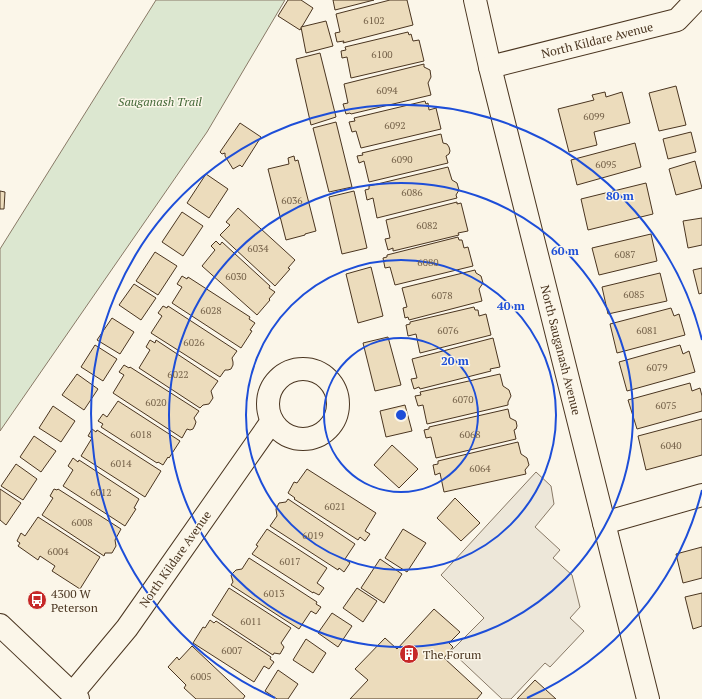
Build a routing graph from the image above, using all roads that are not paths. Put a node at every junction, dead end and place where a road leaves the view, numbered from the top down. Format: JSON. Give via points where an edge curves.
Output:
{"nodes":[{"id":1,"x":475,"y":0,"type":"edge"},
{"id":2,"x":696,"y":0,"type":"edge"},
{"id":3,"x":490,"y":67,"type":"junction"},
{"id":4,"x":272,"y":421,"type":"dead end"},
{"id":5,"x":702,"y":495,"type":"edge"},
{"id":6,"x":604,"y":523,"type":"junction"},
{"id":7,"x":0,"y":625,"type":"edge"},
{"id":8,"x":75,"y":696,"type":"edge"},
{"id":9,"x":648,"y":699,"type":"edge"}],
"edges":[{"from":1,"to":3,"type":"street","name":"North Sauganash Avenue"},
{"from":2,"to":3,"type":"street","name":"North Kildare Avenue","via":[[677,20]]},
{"from":3,"to":6,"type":"street","name":"North Sauganash Avenue"},
{"from":4,"to":8,"type":"street","name":"North Kildare Avenue","via":[[127,628]]},
{"from":5,"to":6,"type":"street"},
{"from":6,"to":9,"type":"street","name":"North Sauganash Avenue"},
{"from":7,"to":8,"type":"street"}]}
